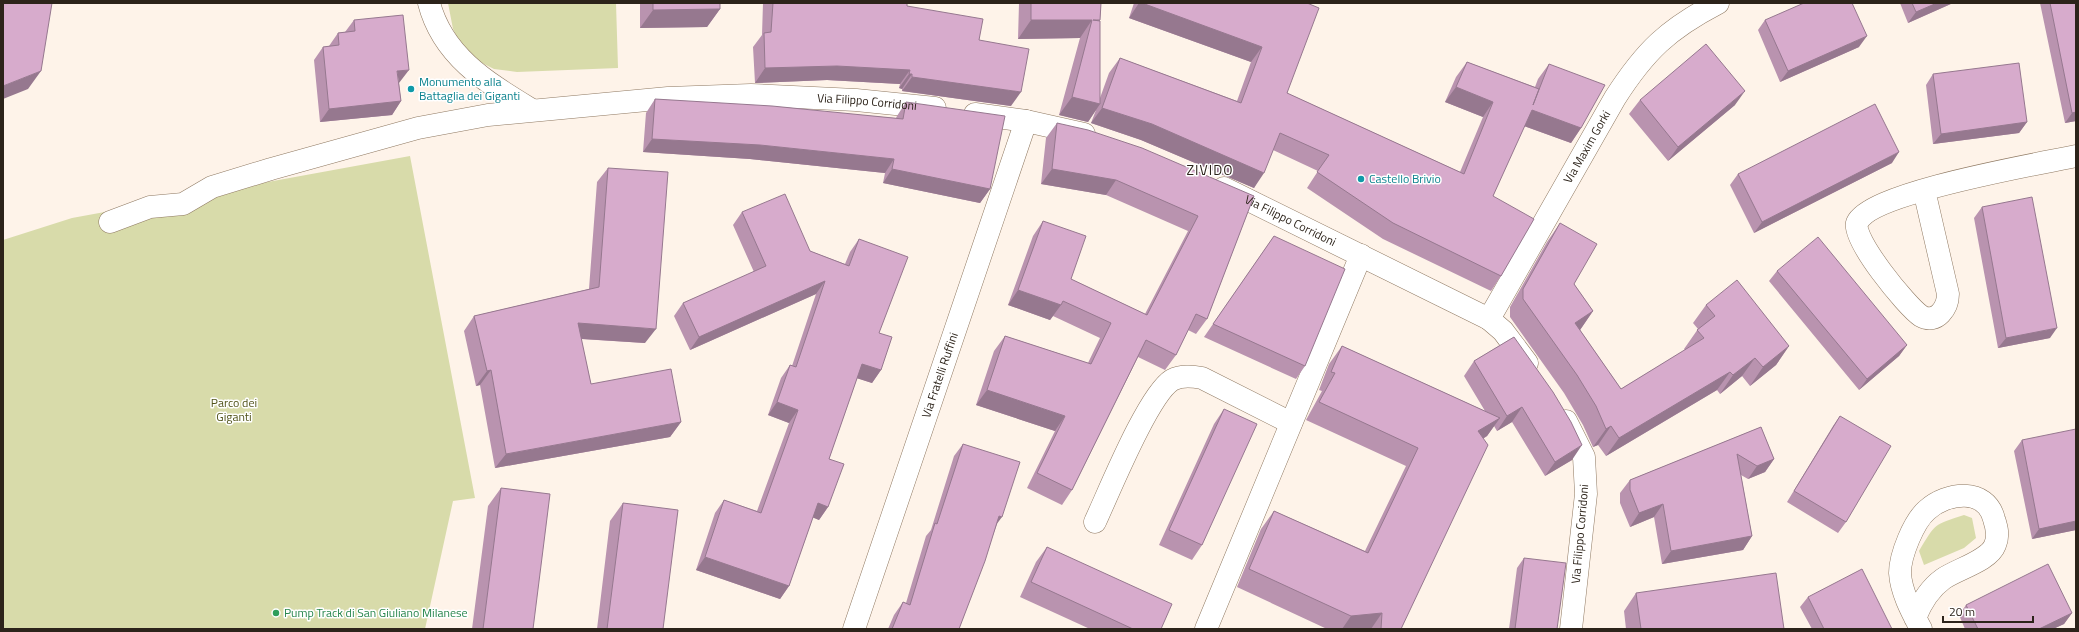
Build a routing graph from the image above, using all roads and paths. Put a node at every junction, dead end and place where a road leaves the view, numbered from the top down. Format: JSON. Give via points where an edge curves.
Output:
{"nodes":[{"id":1,"x":429,"y":3,"type":"edge"},
{"id":2,"x":1718,"y":3,"type":"edge"},
{"id":3,"x":532,"y":110,"type":"junction"},
{"id":4,"x":1026,"y":121,"type":"junction"},
{"id":5,"x":1106,"y":141,"type":"edge"},
{"id":6,"x":2076,"y":156,"type":"edge"},
{"id":7,"x":1207,"y":180,"type":"edge"},
{"id":8,"x":1924,"y":190,"type":"junction"},
{"id":9,"x":110,"y":222,"type":"dead end"},
{"id":10,"x":1361,"y":255,"type":"junction"},
{"id":11,"x":1489,"y":319,"type":"junction"},
{"id":12,"x":1540,"y":381,"type":"edge"},
{"id":13,"x":1556,"y":405,"type":"edge"},
{"id":14,"x":1291,"y":423,"type":"junction"},
{"id":15,"x":1095,"y":522,"type":"dead end"},
{"id":16,"x":1918,"y":624,"type":"edge"},
{"id":17,"x":854,"y":629,"type":"edge"},
{"id":18,"x":1206,"y":629,"type":"edge"},
{"id":19,"x":1571,"y":629,"type":"edge"}],
"edges":[{"from":1,"to":3,"type":"street","via":[[442,36],[466,65],[490,84]]},
{"from":2,"to":11,"type":"street","name":"Via Maxim Gorki","via":[[1672,29],[1636,68],[1615,98]]},
{"from":3,"to":4,"type":"street","name":"Via Filippo Corridoni","via":[[668,98],[786,96],[888,102]]},
{"from":3,"to":9,"type":"street","name":"Via Filippo Corridoni","via":[[418,128],[212,187],[183,204],[150,207]]},
{"from":4,"to":5,"type":"street","name":"Via Filippo Corridoni"},
{"from":4,"to":17,"type":"street","name":"Via Fratelli Ruffini"},
{"from":6,"to":8,"type":"street"},
{"from":7,"to":10,"type":"street","name":"Via Filippo Corridoni"},
{"from":8,"to":8,"type":"street","via":[[1888,201],[1868,212],[1857,224],[1857,231],[1878,266],[1915,311],[1926,318],[1931,318],[1945,309],[1948,294]]},
{"from":10,"to":11,"type":"street","name":"Via Filippo Corridoni"},
{"from":10,"to":14,"type":"street"},
{"from":11,"to":12,"type":"street","name":"Via Filippo Corridoni","via":[[1503,331]]},
{"from":13,"to":19,"type":"street","name":"Via Filippo Corridoni","via":[[1584,457],[1586,494]]},
{"from":14,"to":15,"type":"street","via":[[1202,378],[1176,378],[1162,389],[1148,409]]},
{"from":14,"to":18,"type":"street"},
{"from":16,"to":16,"type":"street","via":[[1923,601],[1936,585],[1981,559],[1996,544],[1997,530],[1991,510],[1981,499],[1968,494],[1940,501],[1926,510],[1916,525],[1904,551],[1900,571],[1902,588]]}]}
